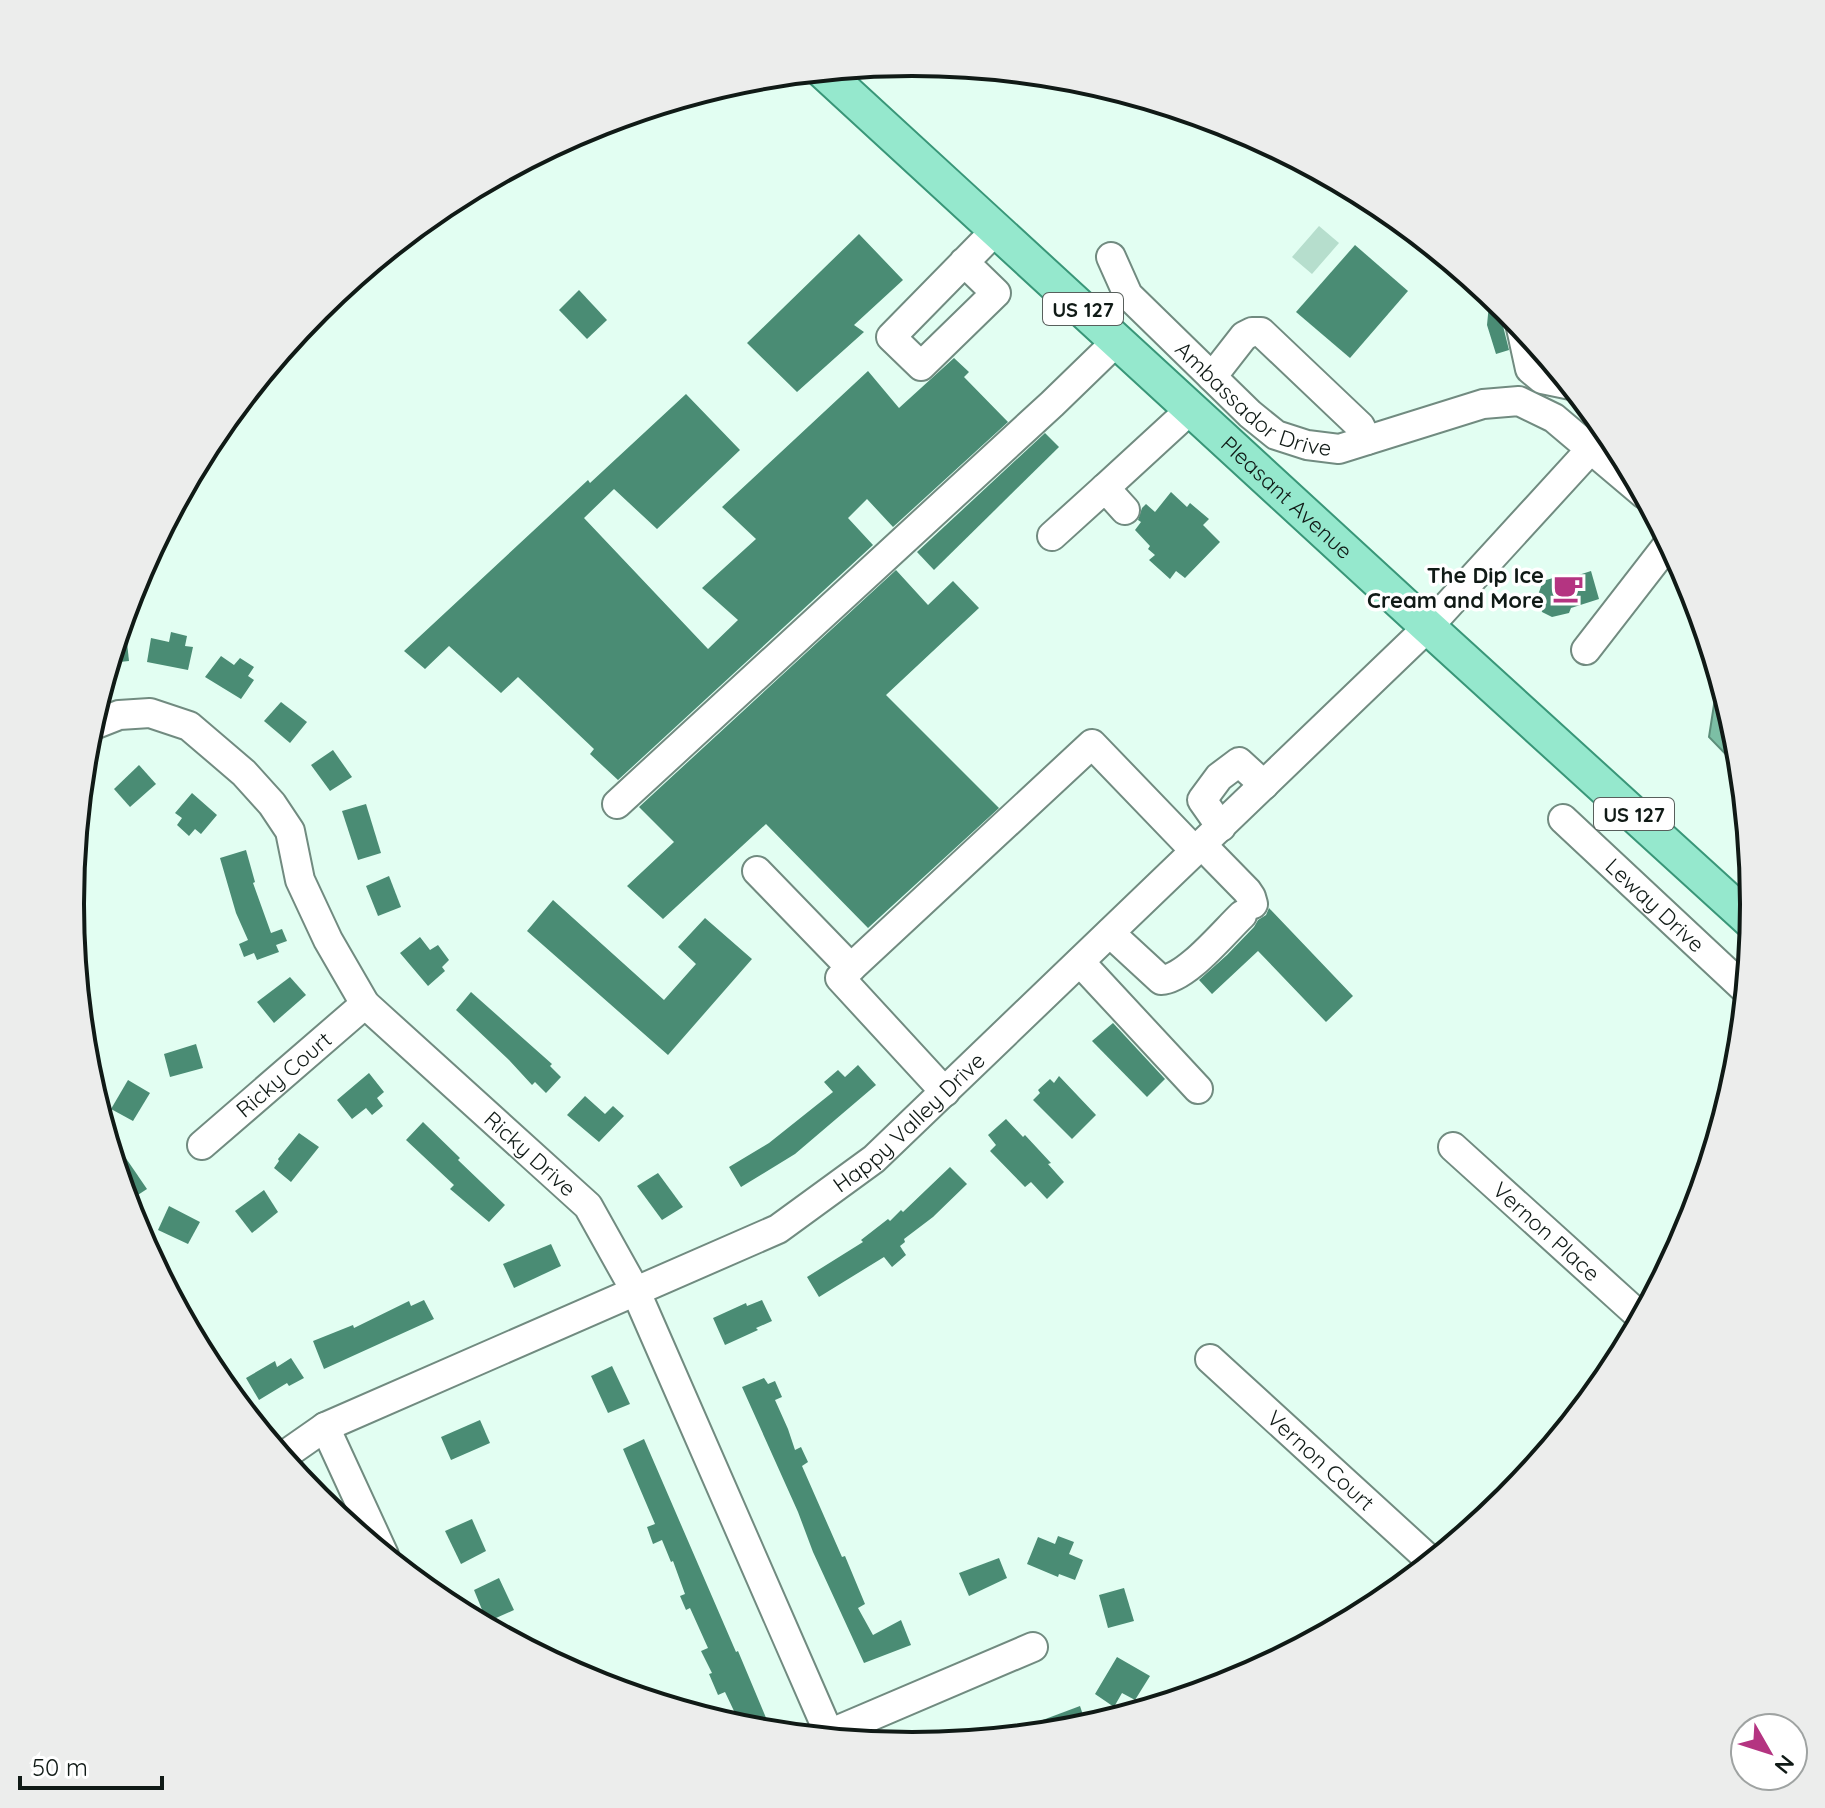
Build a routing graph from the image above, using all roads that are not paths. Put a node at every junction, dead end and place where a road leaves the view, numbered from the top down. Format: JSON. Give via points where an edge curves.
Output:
{"nodes":[{"id":1,"x":833,"y":80,"type":"edge"},
{"id":2,"x":996,"y":230,"type":"junction"},
{"id":3,"x":1111,"y":257,"type":"dead end"},
{"id":4,"x":964,"y":262,"type":"dead end"},
{"id":5,"x":1117,"y":341,"type":"junction"},
{"id":6,"x":1525,"y":348,"type":"edge"},
{"id":7,"x":1212,"y":377,"type":"junction"},
{"id":8,"x":1554,"y":381,"type":"edge"},
{"id":9,"x":1191,"y":409,"type":"junction"},
{"id":10,"x":1597,"y":439,"type":"edge"},
{"id":11,"x":1598,"y":439,"type":"edge"},
{"id":12,"x":1367,"y":440,"type":"junction"},
{"id":13,"x":1105,"y":488,"type":"junction"},
{"id":14,"x":1125,"y":510,"type":"dead end"},
{"id":15,"x":1052,"y":536,"type":"dead end"},
{"id":16,"x":1662,"y":553,"type":"edge"},
{"id":17,"x":1428,"y":627,"type":"junction"},
{"id":18,"x":1586,"y":650,"type":"dead end"},
{"id":19,"x":105,"y":720,"type":"edge"},
{"id":20,"x":617,"y":804,"type":"dead end"},
{"id":21,"x":1563,"y":819,"type":"dead end"},
{"id":22,"x":1206,"y":841,"type":"junction"},
{"id":23,"x":757,"y":871,"type":"dead end"},
{"id":24,"x":1740,"y":911,"type":"edge"},
{"id":25,"x":1110,"y":933,"type":"junction"},
{"id":26,"x":1080,"y":962,"type":"junction"},
{"id":27,"x":851,"y":968,"type":"junction"},
{"id":28,"x":1736,"y":981,"type":"edge"},
{"id":29,"x":365,"y":1004,"type":"junction"},
{"id":30,"x":1198,"y":1089,"type":"dead end"},
{"id":31,"x":945,"y":1092,"type":"junction"},
{"id":32,"x":202,"y":1145,"type":"dead end"},
{"id":33,"x":1453,"y":1147,"type":"dead end"},
{"id":34,"x":636,"y":1292,"type":"junction"},
{"id":35,"x":1634,"y":1311,"type":"edge"},
{"id":36,"x":1210,"y":1359,"type":"dead end"},
{"id":37,"x":325,"y":1427,"type":"junction"},
{"id":38,"x":291,"y":1451,"type":"edge"},
{"id":39,"x":374,"y":1532,"type":"edge"},
{"id":40,"x":1424,"y":1555,"type":"edge"},
{"id":41,"x":1033,"y":1647,"type":"dead end"},
{"id":42,"x":826,"y":1727,"type":"edge"},
{"id":43,"x":846,"y":1729,"type":"edge"}],
"edges":[{"from":1,"to":2,"type":"main road","name":"Pleasant Avenue","number":"US 127"},
{"from":2,"to":4,"type":"street"},
{"from":2,"to":5,"type":"main road","name":"Pleasant Avenue","number":"US 127"},
{"from":3,"to":7,"type":"street","name":"Ambassador Drive","via":[[1128,295]]},
{"from":5,"to":9,"type":"main road","name":"Pleasant Avenue","number":"US 127"},
{"from":5,"to":20,"type":"street"},
{"from":6,"to":8,"type":"street","via":[[1530,369]]},
{"from":7,"to":12,"type":"street","name":"Ambassador Drive","via":[[1276,435],[1339,449]]},
{"from":7,"to":12,"type":"street","via":[[1244,336],[1261,332],[1360,426]]},
{"from":9,"to":13,"type":"street"},
{"from":9,"to":17,"type":"main road","name":"Pleasant Avenue","number":"US 127"},
{"from":10,"to":12,"type":"street","name":"Ambassador Drive","via":[[1519,401],[1483,404]]},
{"from":11,"to":17,"type":"street","name":"Happy Valley Drive"},
{"from":13,"to":14,"type":"street"},
{"from":13,"to":15,"type":"street"},
{"from":16,"to":18,"type":"street"},
{"from":17,"to":22,"type":"street","name":"Happy Valley Drive"},
{"from":17,"to":24,"type":"main road","name":"Pleasant Avenue","number":"US 127"},
{"from":19,"to":29,"type":"street","name":"Ricky Drive","via":[[150,713],[189,726],[244,773],[290,831],[300,880]]},
{"from":21,"to":28,"type":"street","name":"Leway Drive"},
{"from":22,"to":25,"type":"street","name":"Happy Valley Drive"},
{"from":22,"to":25,"type":"street","via":[[1251,897],[1247,909],[1183,973],[1161,980]]},
{"from":22,"to":27,"type":"street","via":[[1092,744]]},
{"from":23,"to":27,"type":"street"},
{"from":25,"to":26,"type":"street","name":"Happy Valley Drive"},
{"from":26,"to":30,"type":"street"},
{"from":26,"to":31,"type":"street","name":"Happy Valley Drive"},
{"from":27,"to":31,"type":"street","via":[[840,978]]},
{"from":29,"to":32,"type":"street","name":"Ricky Court"},
{"from":29,"to":34,"type":"street","name":"Ricky Drive","via":[[588,1206]]},
{"from":31,"to":34,"type":"street","name":"Happy Valley Drive","via":[[874,1159],[778,1229]]},
{"from":33,"to":35,"type":"street","name":"Vernon Place"},
{"from":34,"to":37,"type":"street","name":"Happy Valley Drive"},
{"from":34,"to":42,"type":"street","name":"Ricky Drive"},
{"from":36,"to":40,"type":"street","name":"Vernon Court"},
{"from":37,"to":38,"type":"street","name":"Happy Valley Drive"},
{"from":37,"to":39,"type":"street"},
{"from":41,"to":43,"type":"street"}]}
